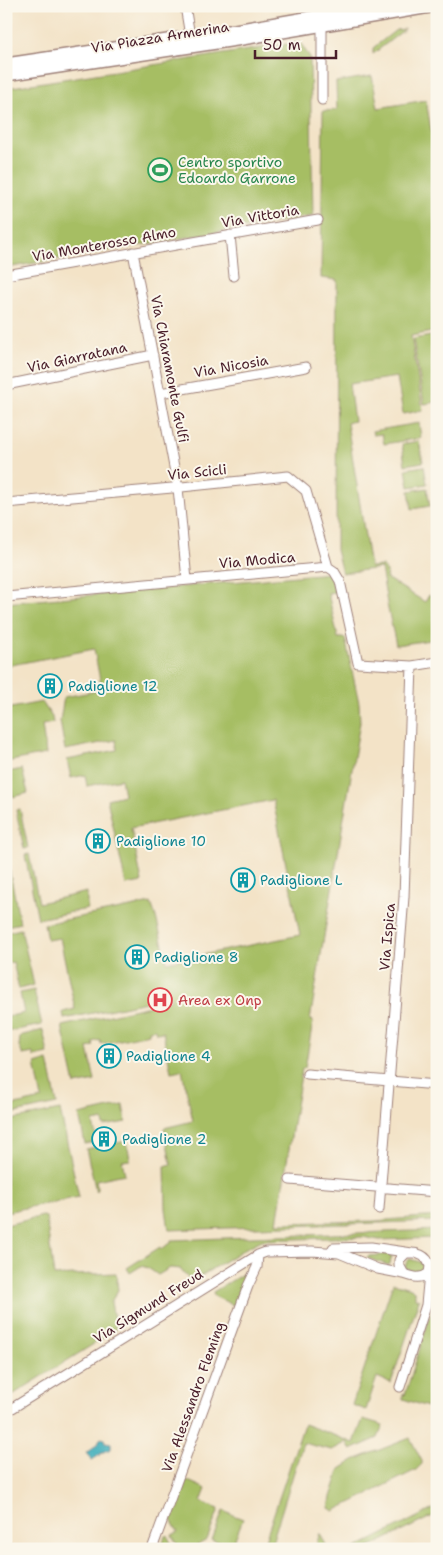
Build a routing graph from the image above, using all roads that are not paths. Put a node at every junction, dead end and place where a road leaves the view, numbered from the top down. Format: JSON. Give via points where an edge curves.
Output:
{"nodes":[{"id":1,"x":185,"y":6,"type":"edge"},
{"id":2,"x":376,"y":6,"type":"edge"},
{"id":3,"x":436,"y":6,"type":"edge"},
{"id":4,"x":351,"y":9,"type":"edge"},
{"id":5,"x":321,"y":16,"type":"edge"},
{"id":6,"x":190,"y":36,"type":"junction"},
{"id":7,"x":6,"y":64,"type":"edge"},
{"id":8,"x":6,"y":75,"type":"edge"},
{"id":9,"x":322,"y":100,"type":"dead end"},
{"id":10,"x":318,"y":220,"type":"dead end"},
{"id":11,"x":230,"y":235,"type":"junction"},
{"id":12,"x":206,"y":240,"type":"joint"},
{"id":13,"x":133,"y":252,"type":"junction"},
{"id":14,"x":6,"y":275,"type":"edge"},
{"id":15,"x":234,"y":276,"type":"dead end"},
{"id":16,"x":153,"y":355,"type":"junction"},
{"id":17,"x":306,"y":367,"type":"dead end"},
{"id":18,"x":6,"y":385,"type":"edge"},
{"id":19,"x":160,"y":393,"type":"junction"},
{"id":20,"x":178,"y":488,"type":"junction"},
{"id":21,"x":6,"y":503,"type":"edge"},
{"id":22,"x":328,"y":567,"type":"junction"},
{"id":23,"x":187,"y":580,"type":"junction"},
{"id":24,"x":6,"y":597,"type":"edge"},
{"id":25,"x":437,"y":662,"type":"edge"},
{"id":26,"x":412,"y":666,"type":"junction"},
{"id":27,"x":307,"y":1074,"type":"dead end"},
{"id":28,"x":388,"y":1081,"type":"junction"},
{"id":29,"x":437,"y":1085,"type":"edge"},
{"id":30,"x":290,"y":1180,"type":"dead end"},
{"id":31,"x":380,"y":1188,"type":"junction"},
{"id":32,"x":437,"y":1192,"type":"edge"},
{"id":33,"x":379,"y":1210,"type":"dead end"},
{"id":34,"x":312,"y":1251,"type":"junction"},
{"id":35,"x":412,"y":1253,"type":"junction"},
{"id":36,"x":258,"y":1255,"type":"junction"},
{"id":37,"x":433,"y":1267,"type":"edge"},
{"id":38,"x":404,"y":1274,"type":"junction"},
{"id":39,"x":428,"y":1287,"type":"edge"},
{"id":40,"x":400,"y":1387,"type":"dead end"},
{"id":41,"x":6,"y":1412,"type":"edge"},
{"id":42,"x":152,"y":1549,"type":"edge"}],
"edges":[{"from":1,"to":6,"type":"street"},
{"from":2,"to":4,"type":"street","name":"Via Piazza Armerina"},
{"from":3,"to":5,"type":"street","name":"Via Piazza Armerina"},
{"from":4,"to":5,"type":"street","name":"Via Piazza Armerina"},
{"from":5,"to":6,"type":"street","name":"Via Piazza Armerina"},
{"from":5,"to":8,"type":"street","name":"Via Piazza Armerina","via":[[236,40]]},
{"from":5,"to":9,"type":"street"},
{"from":6,"to":7,"type":"street","name":"Via Piazza Armerina"},
{"from":10,"to":11,"type":"street","name":"Via Vittoria"},
{"from":11,"to":12,"type":"street","name":"Via Vittoria"},
{"from":11,"to":15,"type":"street"},
{"from":12,"to":13,"type":"street","name":"Via Monterosso Almo"},
{"from":13,"to":14,"type":"street","name":"Via Monterosso Almo"},
{"from":13,"to":16,"type":"street","name":"Via Chiaramonte Gulfi"},
{"from":16,"to":18,"type":"street","name":"Via Giarratana"},
{"from":16,"to":19,"type":"street","name":"Via Chiaramonte Gulfi"},
{"from":17,"to":19,"type":"street","name":"Via Nicosia"},
{"from":19,"to":20,"type":"street","name":"Via Chiaramonte Gulfi"},
{"from":20,"to":21,"type":"street","name":"Via Scicli"},
{"from":20,"to":22,"type":"street","name":"Via Scicli","via":[[288,476],[306,491]]},
{"from":20,"to":23,"type":"street","name":"Via Chiaramonte Gulfi"},
{"from":22,"to":23,"type":"street","name":"Via Modica"},
{"from":22,"to":26,"type":"street","via":[[340,581],[358,663]]},
{"from":23,"to":24,"type":"street","name":"Via Modica"},
{"from":25,"to":26,"type":"street"},
{"from":26,"to":28,"type":"street","name":"Via Ispica","via":[[404,897]]},
{"from":27,"to":28,"type":"street"},
{"from":28,"to":29,"type":"street"},
{"from":28,"to":31,"type":"street","name":"Via Ispica"},
{"from":30,"to":31,"type":"street"},
{"from":31,"to":32,"type":"street"},
{"from":31,"to":33,"type":"street","name":"Via Ispica"},
{"from":34,"to":35,"type":"street","via":[[371,1247]]},
{"from":34,"to":36,"type":"street","name":"Via Sigmund Freud"},
{"from":34,"to":38,"type":"street","via":[[340,1253]]},
{"from":35,"to":37,"type":"street","via":[[425,1257]]},
{"from":35,"to":38,"type":"street","via":[[406,1253],[399,1260]]},
{"from":36,"to":41,"type":"street","name":"Via Sigmund Freud"},
{"from":36,"to":42,"type":"street","name":"Via Alessandro Fleming"},
{"from":37,"to":39,"type":"street","via":[[421,1278]]},
{"from":38,"to":39,"type":"street"},
{"from":39,"to":40,"type":"street","via":[[426,1305]]}]}
